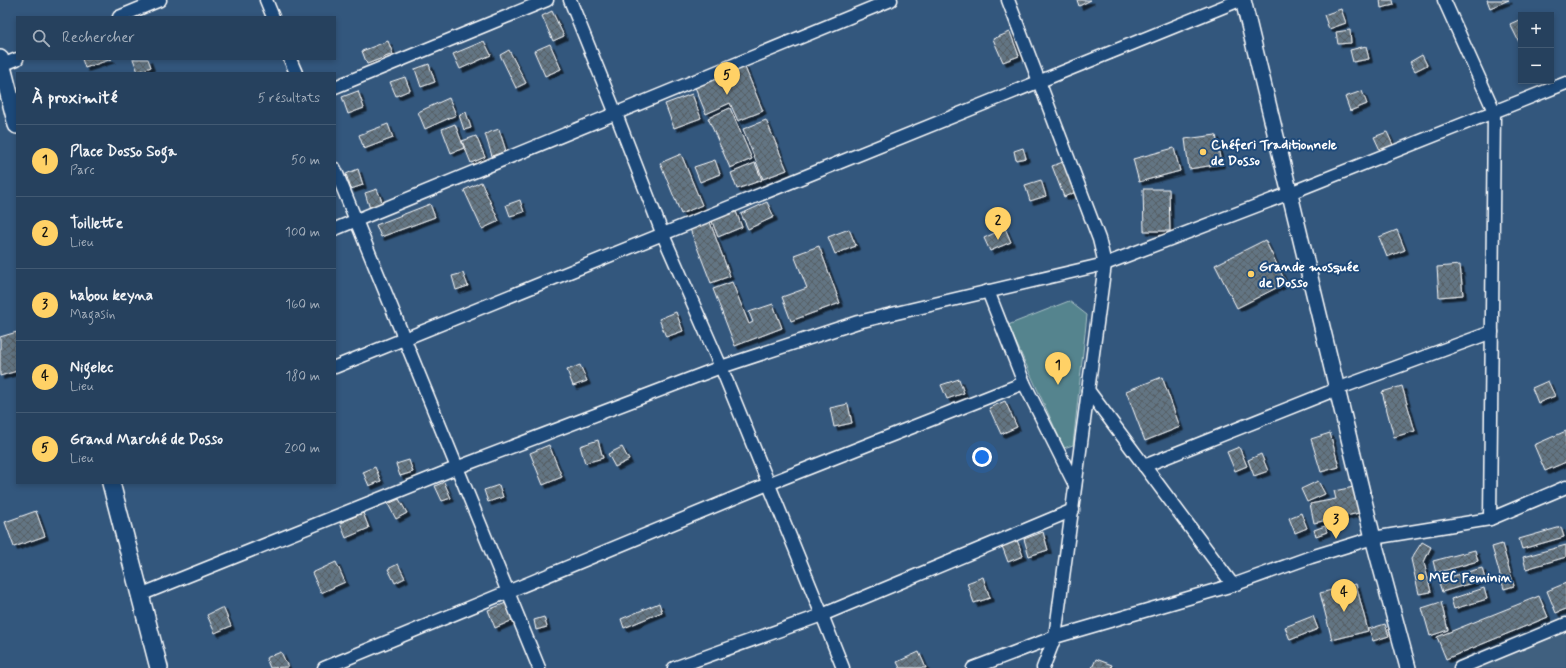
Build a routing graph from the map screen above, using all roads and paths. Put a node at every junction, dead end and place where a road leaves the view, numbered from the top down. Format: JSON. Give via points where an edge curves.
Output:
{"nodes":[{"id":1,"x":160,"y":0,"type":"edge"},
{"id":2,"x":266,"y":0,"type":"edge"},
{"id":3,"x":547,"y":0,"type":"edge"},
{"id":4,"x":570,"y":0,"type":"edge"},
{"id":5,"x":890,"y":0,"type":"edge"},
{"id":6,"x":1008,"y":0,"type":"edge"},
{"id":7,"x":1240,"y":0,"type":"edge"},
{"id":8,"x":1244,"y":0,"type":"edge"},
{"id":9,"x":1444,"y":0,"type":"edge"},
{"id":10,"x":121,"y":16,"type":"edge"},
{"id":11,"x":273,"y":16,"type":"edge"},
{"id":12,"x":16,"y":59,"type":"edge"},
{"id":13,"x":290,"y":60,"type":"edge"},
{"id":14,"x":1,"y":62,"type":"edge"},
{"id":15,"x":296,"y":72,"type":"edge"},
{"id":16,"x":1039,"y":82,"type":"junction"},
{"id":17,"x":1566,"y":82,"type":"edge"},
{"id":18,"x":336,"y":87,"type":"edge"},
{"id":19,"x":1494,"y":111,"type":"junction"},
{"id":20,"x":616,"y":114,"type":"junction"},
{"id":21,"x":16,"y":121,"type":"edge"},
{"id":22,"x":336,"y":171,"type":"edge"},
{"id":23,"x":1290,"y":193,"type":"junction"},
{"id":24,"x":356,"y":220,"type":"junction"},
{"id":25,"x":336,"y":229,"type":"edge"},
{"id":26,"x":662,"y":235,"type":"junction"},
{"id":27,"x":1105,"y":264,"type":"junction"},
{"id":28,"x":988,"y":291,"type":"junction"},
{"id":29,"x":1492,"y":332,"type":"junction"},
{"id":30,"x":404,"y":339,"type":"junction"},
{"id":31,"x":336,"y":367,"type":"edge"},
{"id":32,"x":721,"y":367,"type":"junction"},
{"id":33,"x":1024,"y":383,"type":"junction"},
{"id":34,"x":1337,"y":389,"type":"junction"},
{"id":35,"x":1088,"y":390,"type":"junction"},
{"id":36,"x":1144,"y":466,"type":"junction"},
{"id":37,"x":456,"y":468,"type":"junction"},
{"id":38,"x":111,"y":484,"type":"edge"},
{"id":39,"x":768,"y":484,"type":"junction"},
{"id":40,"x":1075,"y":485,"type":"junction"},
{"id":41,"x":1566,"y":487,"type":"edge"},
{"id":42,"x":1073,"y":510,"type":"junction"},
{"id":43,"x":1490,"y":519,"type":"junction"},
{"id":44,"x":1373,"y":538,"type":"junction"},
{"id":45,"x":1233,"y":585,"type":"junction"},
{"id":46,"x":508,"y":592,"type":"junction"},
{"id":47,"x":140,"y":594,"type":"junction"},
{"id":48,"x":822,"y":615,"type":"junction"},
{"id":49,"x":1566,"y":624,"type":"edge"},
{"id":50,"x":1055,"y":637,"type":"junction"},
{"id":51,"x":678,"y":667,"type":"edge"},
{"id":52,"x":159,"y":668,"type":"edge"},
{"id":53,"x":324,"y":668,"type":"edge"},
{"id":54,"x":539,"y":668,"type":"edge"},
{"id":55,"x":843,"y":668,"type":"edge"},
{"id":56,"x":973,"y":668,"type":"edge"},
{"id":57,"x":1043,"y":668,"type":"edge"},
{"id":58,"x":1408,"y":668,"type":"edge"},
{"id":59,"x":1460,"y":668,"type":"edge"}],
"edges":[{"from":1,"to":10,"type":"street"},
{"from":2,"to":11,"type":"street"},
{"from":3,"to":18,"type":"street"},
{"from":4,"to":20,"type":"street"},
{"from":5,"to":20,"type":"street"},
{"from":6,"to":16,"type":"street"},
{"from":7,"to":16,"type":"street"},
{"from":8,"to":23,"type":"street"},
{"from":9,"to":19,"type":"street"},
{"from":12,"to":14,"type":"street"},
{"from":13,"to":15,"type":"street"},
{"from":14,"to":21,"type":"main road"},
{"from":16,"to":26,"type":"street"},
{"from":16,"to":27,"type":"street","via":[[1099,239]]},
{"from":17,"to":19,"type":"street"},
{"from":19,"to":23,"type":"street"},
{"from":19,"to":29,"type":"street"},
{"from":20,"to":24,"type":"street"},
{"from":20,"to":26,"type":"street"},
{"from":22,"to":24,"type":"street"},
{"from":23,"to":27,"type":"street"},
{"from":23,"to":34,"type":"street"},
{"from":24,"to":25,"type":"street"},
{"from":24,"to":30,"type":"street"},
{"from":26,"to":30,"type":"street"},
{"from":26,"to":32,"type":"street"},
{"from":27,"to":28,"type":"street"},
{"from":27,"to":35,"type":"street"},
{"from":28,"to":32,"type":"street","via":[[858,322]]},
{"from":28,"to":33,"type":"street"},
{"from":29,"to":34,"type":"street"},
{"from":29,"to":43,"type":"street"},
{"from":30,"to":31,"type":"street"},
{"from":30,"to":37,"type":"street"},
{"from":32,"to":37,"type":"street"},
{"from":32,"to":39,"type":"street"},
{"from":33,"to":39,"type":"street"},
{"from":33,"to":40,"type":"street"},
{"from":34,"to":36,"type":"street"},
{"from":34,"to":44,"type":"street"},
{"from":35,"to":36,"type":"street"},
{"from":35,"to":40,"type":"street"},
{"from":36,"to":45,"type":"street"},
{"from":37,"to":46,"type":"street"},
{"from":37,"to":47,"type":"street"},
{"from":38,"to":47,"type":"main road"},
{"from":39,"to":46,"type":"street"},
{"from":39,"to":48,"type":"street"},
{"from":40,"to":42,"type":"street"},
{"from":41,"to":43,"type":"street"},
{"from":42,"to":48,"type":"street"},
{"from":42,"to":50,"type":"street"},
{"from":43,"to":44,"type":"street"},
{"from":44,"to":45,"type":"street"},
{"from":44,"to":58,"type":"street"},
{"from":45,"to":50,"type":"street"},
{"from":46,"to":53,"type":"street"},
{"from":46,"to":54,"type":"street"},
{"from":47,"to":52,"type":"main road"},
{"from":48,"to":51,"type":"street"},
{"from":48,"to":55,"type":"street"},
{"from":49,"to":59,"type":"street"},
{"from":50,"to":56,"type":"street"},
{"from":50,"to":57,"type":"street"}]}
